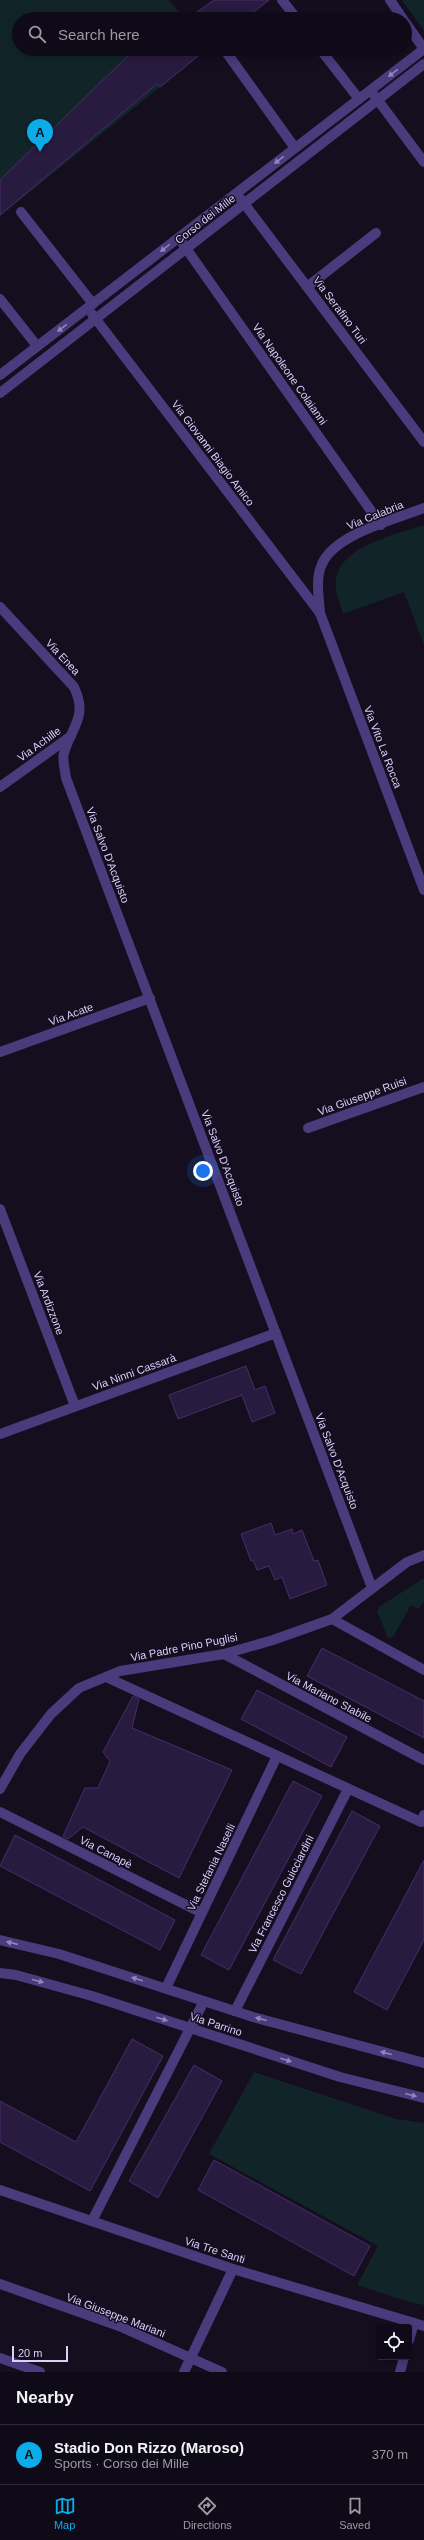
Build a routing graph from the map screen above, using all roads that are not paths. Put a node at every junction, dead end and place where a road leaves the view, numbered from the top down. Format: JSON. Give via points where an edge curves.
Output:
{"nodes":[{"id":1,"x":282,"y":0,"type":"edge"},
{"id":2,"x":390,"y":0,"type":"edge"},
{"id":3,"x":291,"y":12,"type":"edge"},
{"id":4,"x":398,"y":12,"type":"edge"},
{"id":5,"x":412,"y":32,"type":"edge"},
{"id":6,"x":424,"y":49,"type":"edge"},
{"id":7,"x":229,"y":56,"type":"edge"},
{"id":8,"x":325,"y":56,"type":"edge"},
{"id":9,"x":424,"y":64,"type":"edge"},
{"id":10,"x":370,"y":90,"type":"junction"},
{"id":11,"x":358,"y":99,"type":"junction"},
{"id":12,"x":378,"y":100,"type":"junction"},
{"id":13,"x":295,"y":148,"type":"junction"},
{"id":14,"x":424,"y":162,"type":"edge"},
{"id":15,"x":236,"y":193,"type":"junction"},
{"id":16,"x":244,"y":204,"type":"junction"},
{"id":17,"x":21,"y":212,"type":"dead end"},
{"id":18,"x":376,"y":233,"type":"dead end"},
{"id":19,"x":179,"y":238,"type":"junction"},
{"id":20,"x":186,"y":248,"type":"junction"},
{"id":21,"x":307,"y":287,"type":"junction"},
{"id":22,"x":0,"y":299,"type":"edge"},
{"id":23,"x":90,"y":306,"type":"junction"},
{"id":24,"x":96,"y":319,"type":"junction"},
{"id":25,"x":37,"y":346,"type":"junction"},
{"id":26,"x":0,"y":375,"type":"edge"},
{"id":27,"x":0,"y":393,"type":"edge"},
{"id":28,"x":424,"y":442,"type":"edge"},
{"id":29,"x":424,"y":508,"type":"edge"},
{"id":30,"x":381,"y":525,"type":"junction"},
{"id":31,"x":0,"y":607,"type":"edge"},
{"id":32,"x":320,"y":612,"type":"junction"},
{"id":33,"x":73,"y":735,"type":"junction"},
{"id":34,"x":0,"y":787,"type":"edge"},
{"id":35,"x":424,"y":890,"type":"edge"},
{"id":36,"x":150,"y":998,"type":"junction"},
{"id":37,"x":0,"y":1052,"type":"edge"},
{"id":38,"x":424,"y":1087,"type":"edge"},
{"id":39,"x":308,"y":1128,"type":"dead end"},
{"id":40,"x":0,"y":1209,"type":"edge"},
{"id":41,"x":276,"y":1333,"type":"junction"},
{"id":42,"x":75,"y":1406,"type":"junction"},
{"id":43,"x":0,"y":1434,"type":"edge"},
{"id":44,"x":424,"y":1555,"type":"edge"},
{"id":45,"x":372,"y":1588,"type":"junction"},
{"id":46,"x":332,"y":1619,"type":"junction"},
{"id":47,"x":224,"y":1654,"type":"junction"},
{"id":48,"x":424,"y":1670,"type":"edge"},
{"id":49,"x":106,"y":1677,"type":"junction"},
{"id":50,"x":277,"y":1756,"type":"junction"},
{"id":51,"x":424,"y":1760,"type":"edge"},
{"id":52,"x":0,"y":1789,"type":"edge"},
{"id":53,"x":348,"y":1789,"type":"junction"},
{"id":54,"x":0,"y":1812,"type":"edge"},
{"id":55,"x":422,"y":1819,"type":"edge"},
{"id":56,"x":202,"y":1913,"type":"junction"},
{"id":57,"x":0,"y":1940,"type":"edge"},
{"id":58,"x":0,"y":1973,"type":"edge"},
{"id":59,"x":166,"y":1988,"type":"junction"},
{"id":60,"x":204,"y":2001,"type":"junction"},
{"id":61,"x":235,"y":2011,"type":"junction"},
{"id":62,"x":190,"y":2028,"type":"junction"},
{"id":63,"x":424,"y":2063,"type":"edge"},
{"id":64,"x":424,"y":2098,"type":"edge"},
{"id":65,"x":0,"y":2190,"type":"edge"},
{"id":66,"x":92,"y":2221,"type":"junction"},
{"id":67,"x":233,"y":2269,"type":"junction"},
{"id":68,"x":0,"y":2284,"type":"edge"},
{"id":69,"x":414,"y":2323,"type":"junction"},
{"id":70,"x":424,"y":2326,"type":"edge"},
{"id":71,"x":412,"y":2330,"type":"edge"},
{"id":72,"x":0,"y":2358,"type":"edge"},
{"id":73,"x":191,"y":2358,"type":"junction"},
{"id":74,"x":403,"y":2360,"type":"edge"},
{"id":75,"x":13,"y":2367,"type":"edge"},
{"id":76,"x":40,"y":2372,"type":"edge"},
{"id":77,"x":184,"y":2372,"type":"edge"},
{"id":78,"x":222,"y":2372,"type":"edge"},
{"id":79,"x":400,"y":2372,"type":"edge"}],
"edges":[{"from":1,"to":3,"type":"street"},
{"from":2,"to":4,"type":"street"},
{"from":5,"to":6,"type":"street"},
{"from":6,"to":10,"type":"street","name":"Corso dei Mille","one_way":true},
{"from":7,"to":13,"type":"street"},
{"from":8,"to":11,"type":"street"},
{"from":9,"to":12,"type":"street","name":"Corso dei Mille"},
{"from":10,"to":11,"type":"street","name":"Corso dei Mille"},
{"from":10,"to":12,"type":"street"},
{"from":11,"to":13,"type":"street","name":"Corso dei Mille"},
{"from":12,"to":14,"type":"street"},
{"from":12,"to":16,"type":"street","name":"Corso dei Mille"},
{"from":13,"to":15,"type":"street","name":"Corso dei Mille","one_way":true},
{"from":15,"to":16,"type":"street","name":"Via Serafino Turi"},
{"from":15,"to":19,"type":"street","name":"Corso dei Mille"},
{"from":16,"to":20,"type":"street","name":"Corso dei Mille"},
{"from":16,"to":21,"type":"street","name":"Via Serafino Turi"},
{"from":17,"to":23,"type":"street","name":"Via Giovanni Biagio Amico"},
{"from":18,"to":21,"type":"street"},
{"from":19,"to":20,"type":"street","name":"Via Napoleone Colaianni"},
{"from":19,"to":23,"type":"street","name":"Corso dei Mille","one_way":true},
{"from":20,"to":24,"type":"street","name":"Corso dei Mille"},
{"from":20,"to":30,"type":"street","name":"Via Napoleone Colaianni"},
{"from":21,"to":28,"type":"street","name":"Via Serafino Turi"},
{"from":22,"to":25,"type":"street"},
{"from":23,"to":24,"type":"street","name":"Via Giovanni Biagio Amico"},
{"from":23,"to":25,"type":"street","name":"Corso dei Mille","one_way":true},
{"from":24,"to":27,"type":"street","name":"Corso dei Mille"},
{"from":24,"to":32,"type":"street","name":"Via Giovanni Biagio Amico"},
{"from":25,"to":26,"type":"street","name":"Corso dei Mille"},
{"from":29,"to":30,"type":"street","name":"Via Calabria"},
{"from":30,"to":32,"type":"street","name":"Via Calabria","via":[[355,534],[332,550],[321,564],[317,584]]},
{"from":31,"to":33,"type":"street","name":"Via Enea","via":[[74,687],[79,698],[79,719]]},
{"from":32,"to":35,"type":"street","name":"Via Vito La Rocca"},
{"from":33,"to":34,"type":"street","name":"Via Achille"},
{"from":33,"to":36,"type":"street","name":"Via Salvo D'Acquisto","via":[[64,754],[66,778]]},
{"from":36,"to":37,"type":"street","name":"Via Acate"},
{"from":36,"to":41,"type":"street","name":"Via Salvo D'Acquisto"},
{"from":38,"to":39,"type":"street","name":"Via Giuseppe Ruisi"},
{"from":40,"to":42,"type":"street","name":"Via Ardizzone"},
{"from":41,"to":42,"type":"street","name":"Via Ninni Cassarà"},
{"from":41,"to":45,"type":"street","name":"Via Salvo D'Acquisto"},
{"from":42,"to":43,"type":"street","name":"Via Ninni Cassarà"},
{"from":44,"to":45,"type":"street","name":"Via Padre Pino Puglisi","via":[[407,1562]]},
{"from":45,"to":46,"type":"street","name":"Via Padre Pino Puglisi"},
{"from":46,"to":47,"type":"street","name":"Via Padre Pino Puglisi"},
{"from":46,"to":48,"type":"street"},
{"from":47,"to":49,"type":"street","name":"Via Padre Pino Puglisi","via":[[120,1671]]},
{"from":47,"to":51,"type":"street","name":"Via Mariano Stabile"},
{"from":49,"to":50,"type":"street"},
{"from":49,"to":52,"type":"street","name":"Via Padre Pino Puglisi","via":[[79,1688],[51,1714],[20,1754]]},
{"from":50,"to":53,"type":"street"},
{"from":50,"to":56,"type":"street","name":"Via Stefania Naselli"},
{"from":53,"to":55,"type":"street"},
{"from":53,"to":61,"type":"street","name":"Via Francesco Guicciardini"},
{"from":54,"to":56,"type":"street","name":"Via Canapè"},
{"from":56,"to":59,"type":"street","name":"Via Stefania Naselli"},
{"from":59,"to":57,"type":"street","name":"Via Parrino","one_way":true,"via":[[59,1954]]},
{"from":58,"to":62,"type":"street","name":"Via Parrino","one_way":true,"via":[[92,1996]]},
{"from":59,"to":60,"type":"street","name":"Via Parrino"},
{"from":60,"to":61,"type":"street","name":"Via Parrino"},
{"from":60,"to":62,"type":"street"},
{"from":63,"to":61,"type":"street","name":"Via Parrino","one_way":true},
{"from":62,"to":64,"type":"street","name":"Via Parrino","one_way":true,"via":[[340,2077]]},
{"from":62,"to":66,"type":"street"},
{"from":65,"to":66,"type":"street","name":"Via Tre Santi"},
{"from":66,"to":67,"type":"street","name":"Via Tre Santi"},
{"from":67,"to":69,"type":"street","name":"Via Tre Santi"},
{"from":67,"to":73,"type":"street"},
{"from":68,"to":73,"type":"street","name":"Via Giuseppe Mariani","via":[[119,2326]]},
{"from":69,"to":70,"type":"street","name":"Via Tre Santi"},
{"from":69,"to":71,"type":"street"},
{"from":72,"to":75,"type":"street"},
{"from":73,"to":77,"type":"street"},
{"from":73,"to":78,"type":"street","name":"Via Giuseppe Mariani"},
{"from":74,"to":79,"type":"street"},
{"from":75,"to":76,"type":"street"}]}
